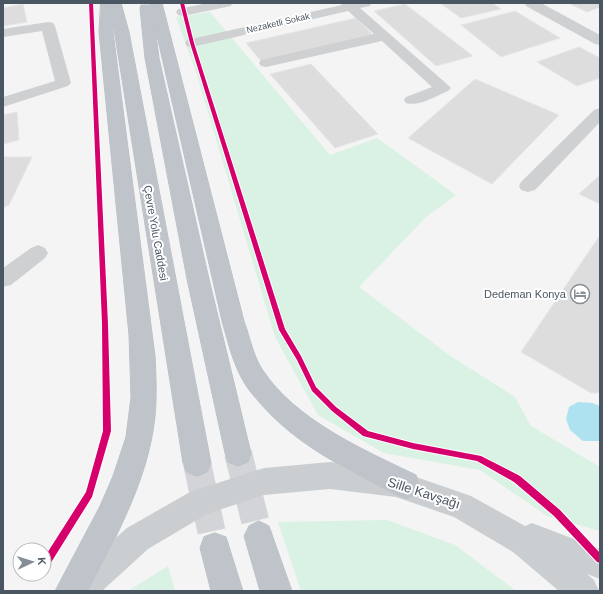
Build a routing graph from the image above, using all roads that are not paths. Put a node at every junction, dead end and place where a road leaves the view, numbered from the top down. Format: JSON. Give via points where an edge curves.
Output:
{"nodes":[{"id":1,"x":107,"y":3,"type":"edge"},
{"id":2,"x":115,"y":3,"type":"edge"},
{"id":3,"x":145,"y":3,"type":"edge"},
{"id":4,"x":156,"y":3,"type":"edge"},
{"id":5,"x":226,"y":3,"type":"edge"},
{"id":6,"x":365,"y":3,"type":"edge"},
{"id":7,"x":530,"y":3,"type":"edge"},
{"id":8,"x":348,"y":5,"type":"edge"},
{"id":9,"x":183,"y":12,"type":"dead end"},
{"id":10,"x":3,"y":33,"type":"edge"},
{"id":11,"x":385,"y":36,"type":"junction"},
{"id":12,"x":600,"y":41,"type":"edge"},
{"id":13,"x":192,"y":42,"type":"dead end"},
{"id":14,"x":266,"y":63,"type":"dead end"},
{"id":15,"x":412,"y":100,"type":"dead end"},
{"id":16,"x":3,"y":102,"type":"edge"},
{"id":17,"x":600,"y":113,"type":"edge"},
{"id":18,"x":528,"y":186,"type":"dead end"},
{"id":19,"x":38,"y":253,"type":"dead end"},
{"id":20,"x":3,"y":279,"type":"edge"},
{"id":21,"x":238,"y":453,"type":"tunnel mouth"},
{"id":22,"x":197,"y":463,"type":"tunnel mouth"},
{"id":23,"x":406,"y":485,"type":"junction"},
{"id":24,"x":500,"y":525,"type":"junction"},
{"id":25,"x":259,"y":536,"type":"tunnel mouth"},
{"id":26,"x":216,"y":548,"type":"tunnel mouth"},
{"id":27,"x":600,"y":564,"type":"edge"},
{"id":28,"x":71,"y":591,"type":"edge"},
{"id":29,"x":79,"y":591,"type":"edge"},
{"id":30,"x":227,"y":591,"type":"edge"},
{"id":31,"x":276,"y":591,"type":"edge"},
{"id":32,"x":583,"y":591,"type":"edge"}],
"edges":[{"from":1,"to":28,"type":"highway","via":[[106,32],[141,349],[144,404],[139,437],[128,472]]},
{"from":2,"to":22,"type":"highway","name":"Çevre Yolu Caddesi"},
{"from":3,"to":21,"type":"highway","via":[[152,58],[198,279]]},
{"from":4,"to":23,"type":"highway","via":[[234,322],[242,351],[254,377],[274,403],[301,426],[335,449]]},
{"from":5,"to":9,"type":"street"},
{"from":6,"to":8,"type":"street","name":"Nezaketli Sokak"},
{"from":7,"to":12,"type":"street"},
{"from":8,"to":11,"type":"street"},
{"from":8,"to":13,"type":"street","name":"Nezaketli Sokak"},
{"from":10,"to":16,"type":"street","via":[[48,26],[63,83]]},
{"from":11,"to":14,"type":"street"},
{"from":11,"to":15,"type":"street","via":[[443,88]]},
{"from":17,"to":18,"type":"street"},
{"from":19,"to":20,"type":"street"},
{"from":23,"to":24,"type":"main road","name":"Sille Kavşağı","via":[[468,508]]},
{"from":23,"to":29,"type":"main road","name":"Sille Kavşağı","via":[[374,478],[309,475],[246,486],[214,497],[151,530],[120,553]]},
{"from":24,"to":27,"type":"main road"},
{"from":24,"to":32,"type":"main road","name":"Sille Kavşağı","via":[[547,559]]},
{"from":25,"to":31,"type":"highway"},
{"from":26,"to":30,"type":"highway"}]}
